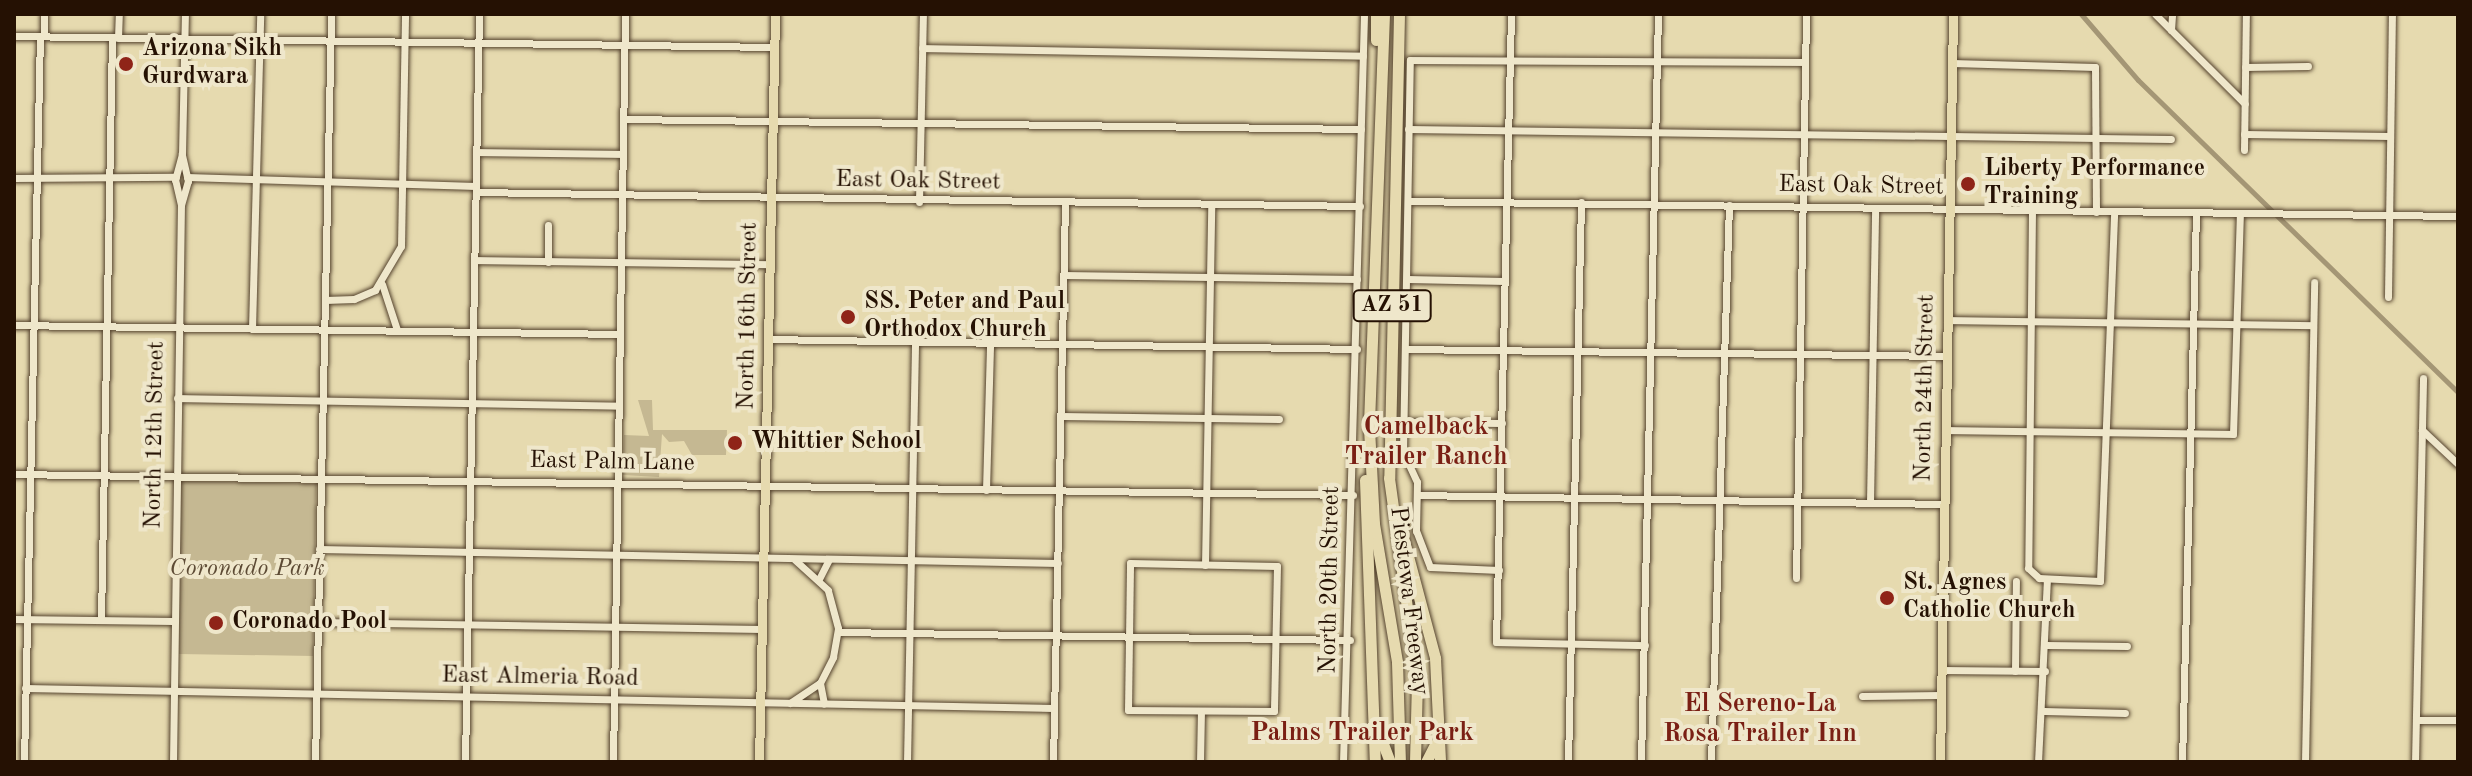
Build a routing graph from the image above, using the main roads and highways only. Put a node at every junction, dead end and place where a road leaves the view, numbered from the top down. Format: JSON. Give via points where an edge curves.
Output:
{"nodes":[{"id":1,"x":775,"y":14,"type":"edge"},
{"id":2,"x":1376,"y":14,"type":"edge"},
{"id":3,"x":1384,"y":14,"type":"edge"},
{"id":4,"x":1399,"y":14,"type":"edge"},
{"id":5,"x":1407,"y":14,"type":"edge"},
{"id":6,"x":1953,"y":14,"type":"edge"},
{"id":7,"x":1402,"y":131,"type":"junction"},
{"id":8,"x":1378,"y":133,"type":"junction"},
{"id":9,"x":1369,"y":428,"type":"junction"},
{"id":10,"x":1389,"y":478,"type":"junction"},
{"id":11,"x":1371,"y":696,"type":"junction"},
{"id":12,"x":1438,"y":732,"type":"junction"},
{"id":13,"x":759,"y":762,"type":"edge"},
{"id":14,"x":1375,"y":762,"type":"edge"},
{"id":15,"x":1390,"y":762,"type":"edge"},
{"id":16,"x":1400,"y":762,"type":"edge"},
{"id":17,"x":1415,"y":762,"type":"edge"},
{"id":18,"x":1426,"y":762,"type":"edge"},
{"id":19,"x":1440,"y":762,"type":"edge"},
{"id":20,"x":1940,"y":762,"type":"edge"}],
"edges":[{"from":1,"to":13,"type":"main road","name":"North 16th Street"},
{"from":2,"to":8,"type":"highway"},
{"from":3,"to":8,"type":"highway","name":"Piestewa Freeway","number":"AZ 51"},
{"from":4,"to":7,"type":"highway","name":"Piestewa Freeway","number":"AZ 51"},
{"from":5,"to":7,"type":"highway"},
{"from":6,"to":20,"type":"main road","name":"North 24th Street"},
{"from":7,"to":10,"type":"highway","name":"Piestewa Freeway","number":"AZ 51"},
{"from":8,"to":9,"type":"highway","name":"Piestewa Freeway","number":"AZ 51"},
{"from":9,"to":11,"type":"highway","via":[[1364,525]]},
{"from":9,"to":16,"type":"highway","name":"Piestewa Freeway","number":"AZ 51","via":[[1374,524],[1397,662]]},
{"from":10,"to":12,"type":"highway","via":[[1435,658]]},
{"from":10,"to":17,"type":"highway","name":"Piestewa Freeway","number":"AZ 51","via":[[1417,680]]},
{"from":11,"to":14,"type":"highway"},
{"from":11,"to":15,"type":"highway"},
{"from":12,"to":18,"type":"highway"},
{"from":12,"to":19,"type":"highway"}]}
